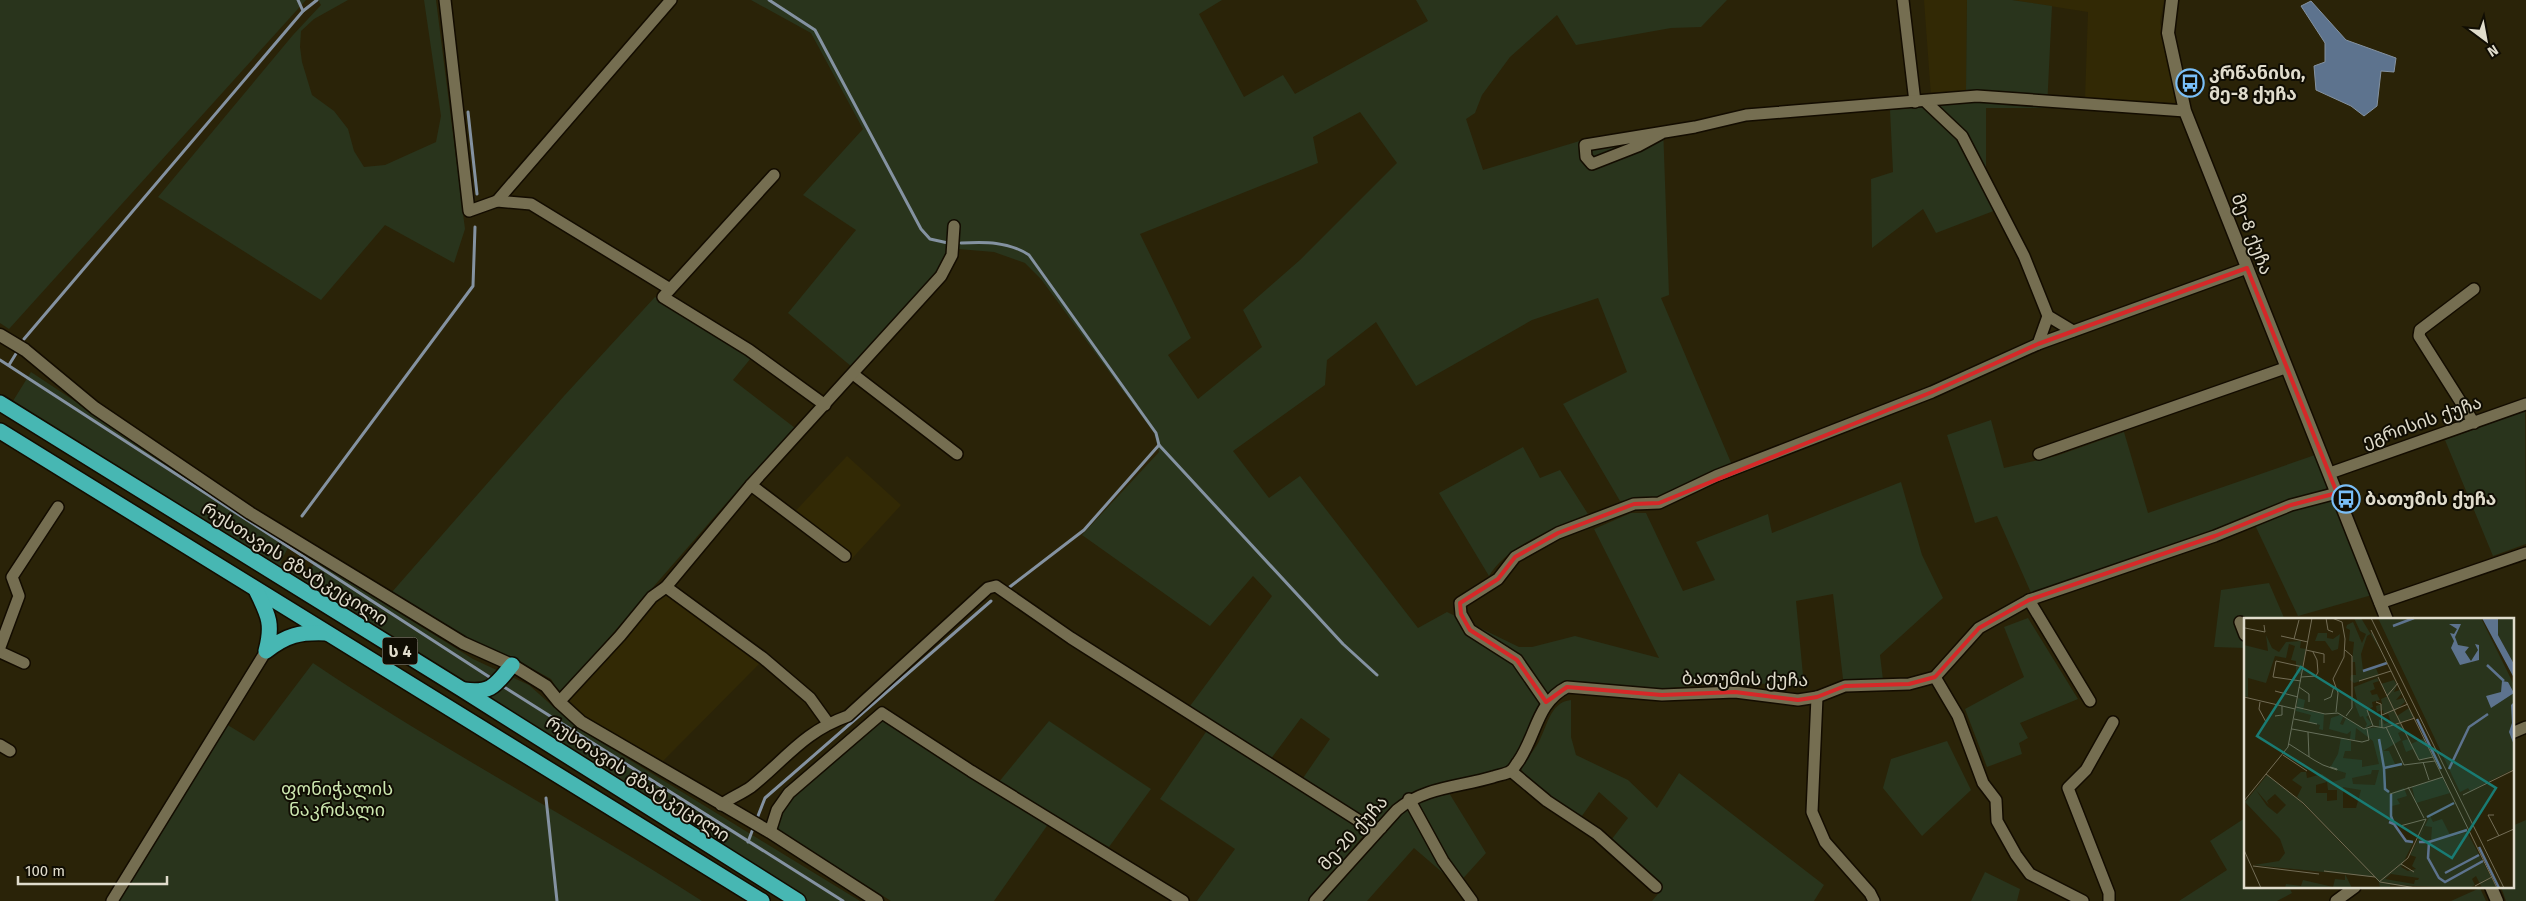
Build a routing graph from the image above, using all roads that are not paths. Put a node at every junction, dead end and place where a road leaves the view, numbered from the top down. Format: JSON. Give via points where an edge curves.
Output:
{"nodes":[{"id":1,"x":445,"y":0,"type":"edge"},
{"id":2,"x":671,"y":0,"type":"edge"},
{"id":3,"x":1903,"y":0,"type":"edge"},
{"id":4,"x":2172,"y":0,"type":"edge"},
{"id":5,"x":1920,"y":102,"type":"junction"},
{"id":6,"x":2185,"y":111,"type":"junction"},
{"id":7,"x":1662,"y":133,"type":"junction"},
{"id":8,"x":774,"y":176,"type":"dead end"},
{"id":9,"x":497,"y":201,"type":"junction"},
{"id":10,"x":954,"y":226,"type":"dead end"},
{"id":11,"x":2247,"y":268,"type":"junction"},
{"id":12,"x":2474,"y":288,"type":"dead end"},
{"id":13,"x":670,"y":289,"type":"junction"},
{"id":14,"x":2048,"y":316,"type":"junction"},
{"id":15,"x":2073,"y":331,"type":"junction"},
{"id":16,"x":0,"y":335,"type":"edge"},
{"id":17,"x":2038,"y":344,"type":"junction"},
{"id":18,"x":2285,"y":368,"type":"junction"},
{"id":19,"x":853,"y":374,"type":"junction"},
{"id":20,"x":0,"y":403,"type":"edge"},
{"id":21,"x":2526,"y":404,"type":"edge"},
{"id":22,"x":825,"y":405,"type":"junction"},
{"id":23,"x":2474,"y":423,"type":"junction"},
{"id":24,"x":0,"y":431,"type":"edge"},
{"id":25,"x":957,"y":454,"type":"dead end"},
{"id":26,"x":2038,"y":454,"type":"dead end"},
{"id":27,"x":2330,"y":473,"type":"junction"},
{"id":28,"x":751,"y":485,"type":"junction"},
{"id":29,"x":2337,"y":493,"type":"junction"},
{"id":30,"x":58,"y":507,"type":"dead end"},
{"id":31,"x":2526,"y":552,"type":"edge"},
{"id":32,"x":845,"y":556,"type":"dead end"},
{"id":33,"x":666,"y":587,"type":"junction"},
{"id":34,"x":257,"y":592,"type":"junction"},
{"id":35,"x":2029,"y":600,"type":"junction"},
{"id":36,"x":2380,"y":603,"type":"junction"},
{"id":37,"x":2386,"y":618,"type":"edge"},
{"id":38,"x":2240,"y":622,"type":"dead end"},
{"id":39,"x":2244,"y":632,"type":"edge"},
{"id":40,"x":327,"y":634,"type":"junction"},
{"id":41,"x":0,"y":648,"type":"edge"},
{"id":42,"x":0,"y":652,"type":"edge"},
{"id":43,"x":266,"y":652,"type":"junction"},
{"id":44,"x":24,"y":663,"type":"dead end"},
{"id":45,"x":509,"y":669,"type":"junction"},
{"id":46,"x":1935,"y":677,"type":"junction"},
{"id":47,"x":494,"y":687,"type":"junction"},
{"id":48,"x":463,"y":690,"type":"junction"},
{"id":49,"x":1817,"y":697,"type":"junction"},
{"id":50,"x":2090,"y":701,"type":"dead end"},
{"id":51,"x":559,"y":702,"type":"junction"},
{"id":52,"x":1546,"y":702,"type":"junction"},
{"id":53,"x":506,"y":717,"type":"junction"},
{"id":54,"x":2113,"y":722,"type":"dead end"},
{"id":55,"x":828,"y":723,"type":"junction"},
{"id":56,"x":2526,"y":727,"type":"edge"},
{"id":57,"x":2514,"y":732,"type":"edge"},
{"id":58,"x":1511,"y":771,"type":"junction"},
{"id":59,"x":1409,"y":799,"type":"junction"},
{"id":60,"x":721,"y":805,"type":"junction"},
{"id":61,"x":1381,"y":828,"type":"junction"},
{"id":62,"x":766,"y":830,"type":"junction"},
{"id":63,"x":1656,"y":887,"type":"dead end"},
{"id":64,"x":2354,"y":888,"type":"edge"},
{"id":65,"x":2492,"y":888,"type":"edge"},
{"id":66,"x":112,"y":901,"type":"edge"},
{"id":67,"x":762,"y":901,"type":"edge"},
{"id":68,"x":798,"y":901,"type":"edge"},
{"id":69,"x":877,"y":901,"type":"edge"},
{"id":70,"x":1183,"y":901,"type":"edge"},
{"id":71,"x":1315,"y":901,"type":"edge"},
{"id":72,"x":1472,"y":901,"type":"edge"},
{"id":73,"x":1874,"y":901,"type":"edge"},
{"id":74,"x":2083,"y":901,"type":"edge"},
{"id":75,"x":2109,"y":901,"type":"edge"},
{"id":76,"x":2336,"y":901,"type":"edge"},
{"id":77,"x":2497,"y":901,"type":"edge"}],
"edges":[{"from":1,"to":9,"type":"street","via":[[469,211]]},
{"from":2,"to":9,"type":"street"},
{"from":3,"to":5,"type":"street"},
{"from":4,"to":6,"type":"street","name":"მე-8 ქუჩა","via":[[2168,33]]},
{"from":5,"to":6,"type":"street","via":[[1977,96]]},
{"from":5,"to":7,"type":"street","via":[[1746,114]]},
{"from":5,"to":14,"type":"street","via":[[1962,136],[2024,256]]},
{"from":6,"to":11,"type":"street","name":"მე-8 ქუჩა"},
{"from":7,"to":7,"type":"street","via":[[1592,164],[1586,157],[1585,145]]},
{"from":8,"to":13,"type":"street"},
{"from":9,"to":13,"type":"street","via":[[531,204]]},
{"from":10,"to":19,"type":"street","via":[[952,255],[941,276]]},
{"from":11,"to":15,"type":"street"},
{"from":11,"to":18,"type":"street","name":"მე-8 ქუჩა"},
{"from":12,"to":23,"type":"street","via":[[2420,330],[2420,336]]},
{"from":13,"to":22,"type":"street","via":[[663,297],[749,350]]},
{"from":14,"to":15,"type":"street"},
{"from":14,"to":17,"type":"street"},
{"from":15,"to":17,"type":"street"},
{"from":16,"to":45,"type":"street","via":[[25,350],[95,408],[250,513]]},
{"from":17,"to":52,"type":"street","via":[[1932,392],[1716,476],[1659,503],[1634,504],[1558,533],[1515,558],[1498,579],[1460,603],[1461,614],[1470,630],[1517,660]]},
{"from":18,"to":26,"type":"street"},
{"from":18,"to":27,"type":"street","name":"მე-8 ქუჩა"},
{"from":19,"to":22,"type":"street"},
{"from":19,"to":25,"type":"street"},
{"from":20,"to":48,"type":"highway","name":"რუსთავის გზატკეცილი","number":"ს 4"},
{"from":21,"to":23,"type":"street","name":"ეგრისის ქუჩა"},
{"from":22,"to":28,"type":"street"},
{"from":23,"to":27,"type":"street","name":"ეგრისის ქუჩა"},
{"from":24,"to":34,"type":"highway","name":"რუსთავის გზატკეცილი","number":"ს 4"},
{"from":27,"to":29,"type":"street","name":"მე-8 ქუჩა"},
{"from":28,"to":32,"type":"street"},
{"from":28,"to":33,"type":"street"},
{"from":29,"to":35,"type":"street","via":[[2291,505],[2215,536]]},
{"from":29,"to":36,"type":"street","name":"მე-8 ქუჩა"},
{"from":30,"to":41,"type":"street","via":[[12,577],[19,596]]},
{"from":31,"to":36,"type":"street"},
{"from":33,"to":51,"type":"street","via":[[652,597]]},
{"from":33,"to":55,"type":"street","via":[[770,664],[810,698]]},
{"from":34,"to":40,"type":"highway","name":"რუსთავის გზატკეცილი","number":"ს 4"},
{"from":34,"to":43,"type":"highway","via":[[269,617],[271,633]]},
{"from":35,"to":46,"type":"street","via":[[1979,628]]},
{"from":35,"to":50,"type":"street"},
{"from":36,"to":37,"type":"street","name":"მე-8 ქუჩა"},
{"from":38,"to":39,"type":"street"},
{"from":40,"to":43,"type":"highway","via":[[296,634]]},
{"from":40,"to":67,"type":"highway","name":"რუსთავის გზატკეცილი","number":"ს 4"},
{"from":42,"to":44,"type":"street"},
{"from":43,"to":66,"type":"street"},
{"from":45,"to":47,"type":"highway"},
{"from":45,"to":51,"type":"street","via":[[546,686]]},
{"from":46,"to":49,"type":"street","name":"ბათუმის ქუჩა","via":[[1909,684],[1845,686]]},
{"from":46,"to":74,"type":"street","via":[[1958,716],[1983,783],[1996,800],[1997,821],[2016,855],[2030,874]]},
{"from":47,"to":48,"type":"highway","via":[[479,691]]},
{"from":47,"to":53,"type":"highway","via":[[499,708]]},
{"from":48,"to":53,"type":"highway","name":"რუსთავის გზატკეცილი","number":"ს 4"},
{"from":49,"to":52,"type":"street","name":"ბათუმის ქუჩა","via":[[1798,700],[1735,692],[1662,695],[1567,687]]},
{"from":49,"to":73,"type":"street","via":[[1812,812],[1825,842],[1870,892]]},
{"from":51,"to":60,"type":"street","via":[[581,722]]},
{"from":52,"to":58,"type":"street","via":[[1524,754]]},
{"from":53,"to":68,"type":"highway","name":"რუსთავის გზატკეცილი","number":"ს 4"},
{"from":54,"to":75,"type":"street","via":[[2086,770],[2068,788],[2109,893]]},
{"from":55,"to":60,"type":"street","via":[[800,742],[749,788]]},
{"from":55,"to":61,"type":"street","via":[[848,716],[988,588],[996,586],[1071,638],[1372,829]]},
{"from":56,"to":57,"type":"street"},
{"from":58,"to":59,"type":"street","name":"მე-20 ქუჩა"},
{"from":58,"to":63,"type":"street","via":[[1547,801],[1596,834]]},
{"from":59,"to":61,"type":"street","name":"მე-20 ქუჩა"},
{"from":59,"to":72,"type":"street","via":[[1443,861]]},
{"from":60,"to":62,"type":"street"},
{"from":61,"to":71,"type":"street","name":"მე-20 ქუჩა"},
{"from":62,"to":69,"type":"street"},
{"from":62,"to":70,"type":"street","via":[[789,793],[882,713],[970,771]]},
{"from":64,"to":76,"type":"street"},
{"from":65,"to":77,"type":"street"}]}
